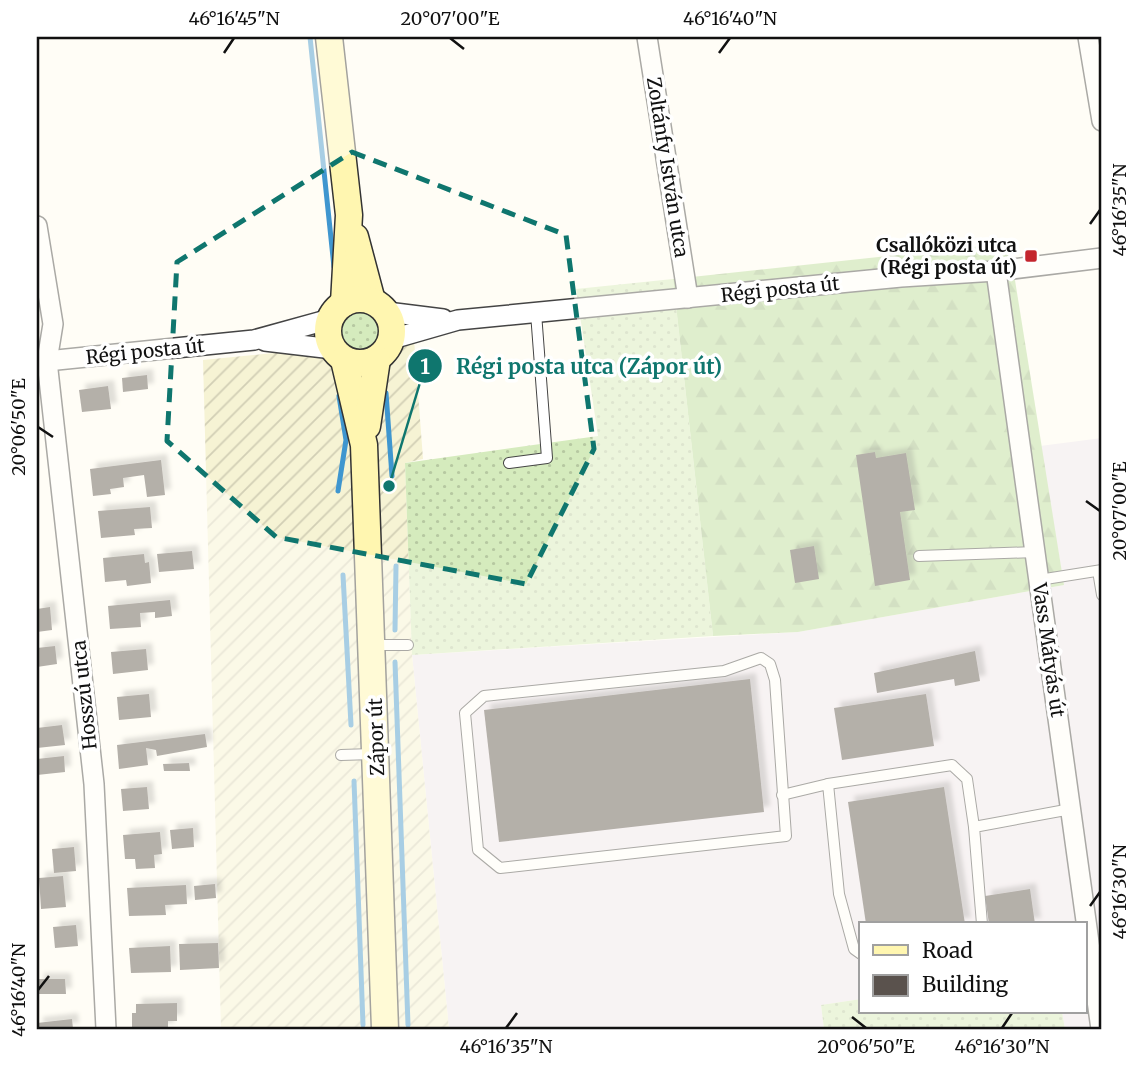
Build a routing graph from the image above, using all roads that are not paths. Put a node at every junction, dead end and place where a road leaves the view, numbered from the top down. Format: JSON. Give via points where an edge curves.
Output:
{"nodes":[{"id":1,"x":329,"y":37,"type":"edge"},
{"id":2,"x":647,"y":37,"type":"edge"},
{"id":3,"x":1088,"y":37,"type":"edge"},
{"id":4,"x":1102,"y":121,"type":"edge"},
{"id":5,"x":349,"y":215,"type":"junction"},
{"id":6,"x":37,"y":226,"type":"edge"},
{"id":7,"x":1102,"y":258,"type":"edge"},
{"id":8,"x":996,"y":271,"type":"junction"},
{"id":9,"x":688,"y":298,"type":"junction"},
{"id":10,"x":379,"y":307,"type":"junction"},
{"id":11,"x":337,"y":311,"type":"junction"},
{"id":12,"x":536,"y":313,"type":"junction"},
{"id":13,"x":458,"y":320,"type":"junction"},
{"id":14,"x":254,"y":340,"type":"junction"},
{"id":15,"x":384,"y":349,"type":"junction"},
{"id":16,"x":339,"y":354,"type":"junction"},
{"id":17,"x":42,"y":362,"type":"edge"},
{"id":18,"x":364,"y":445,"type":"junction"},
{"id":19,"x":509,"y":463,"type":"dead end"},
{"id":20,"x":1035,"y":552,"type":"junction"},
{"id":21,"x":919,"y":556,"type":"dead end"},
{"id":22,"x":1100,"y":570,"type":"edge"},
{"id":23,"x":1039,"y":580,"type":"junction"},
{"id":24,"x":1102,"y":595,"type":"edge"},
{"id":25,"x":372,"y":645,"type":"junction"},
{"id":26,"x":408,"y":645,"type":"dead end"},
{"id":27,"x":376,"y":754,"type":"junction"},
{"id":28,"x":341,"y":755,"type":"dead end"},
{"id":29,"x":828,"y":784,"type":"junction"},
{"id":30,"x":782,"y":795,"type":"junction"},
{"id":31,"x":1071,"y":809,"type":"junction"},
{"id":32,"x":974,"y":827,"type":"junction"},
{"id":33,"x":982,"y":922,"type":"edge"},
{"id":34,"x":859,"y":953,"type":"edge"},
{"id":35,"x":106,"y":1029,"type":"edge"},
{"id":36,"x":385,"y":1029,"type":"edge"},
{"id":37,"x":1101,"y":1029,"type":"edge"}],
"edges":[{"from":1,"to":5,"type":"street"},
{"from":2,"to":9,"type":"street","name":"Zoltánfy István utca"},
{"from":3,"to":4,"type":"street"},
{"from":5,"to":10,"type":"street"},
{"from":5,"to":11,"type":"street"},
{"from":6,"to":17,"type":"street","name":"Hosszú utca","via":[[53,324]]},
{"from":7,"to":8,"type":"street","name":"Régi posta út"},
{"from":8,"to":9,"type":"street","name":"Régi posta út"},
{"from":8,"to":20,"type":"street","name":"Vass Mátyás út"},
{"from":9,"to":12,"type":"street","name":"Régi posta út"},
{"from":10,"to":11,"type":"street","via":[[363,299]]},
{"from":10,"to":13,"type":"street","name":"Régi posta út"},
{"from":10,"to":15,"type":"street","via":[[393,330]]},
{"from":11,"to":14,"type":"street","name":"Régi posta út"},
{"from":11,"to":16,"type":"street","via":[[328,329]]},
{"from":12,"to":13,"type":"street","name":"Régi posta út"},
{"from":12,"to":19,"type":"lane","via":[[547,458]]},
{"from":13,"to":15,"type":"street","name":"Régi posta út"},
{"from":14,"to":16,"type":"street","name":"Régi posta út"},
{"from":14,"to":17,"type":"street","name":"Régi posta út"},
{"from":15,"to":16,"type":"street","via":[[361,363]]},
{"from":15,"to":18,"type":"street","name":"Zápor út"},
{"from":16,"to":18,"type":"street","name":"Zápor út"},
{"from":17,"to":35,"type":"street","name":"Hosszú utca","via":[[94,785]]},
{"from":18,"to":25,"type":"street","name":"Zápor út"},
{"from":20,"to":21,"type":"lane"},
{"from":20,"to":23,"type":"street","name":"Vass Mátyás út"},
{"from":22,"to":23,"type":"lane"},
{"from":22,"to":24,"type":"lane"},
{"from":23,"to":31,"type":"street","name":"Vass Mátyás út"},
{"from":25,"to":26,"type":"lane"},
{"from":25,"to":27,"type":"street","name":"Zápor út"},
{"from":27,"to":28,"type":"lane"},
{"from":27,"to":36,"type":"street","name":"Zápor út"},
{"from":29,"to":30,"type":"lane"},
{"from":29,"to":32,"type":"lane","via":[[952,765],[967,779]]},
{"from":29,"to":34,"type":"lane","via":[[839,894],[854,949]]},
{"from":30,"to":30,"type":"lane","via":[[786,836],[500,868],[478,850],[465,713],[484,696],[724,671],[761,658],[770,664],[775,680]]},
{"from":31,"to":32,"type":"lane"},
{"from":31,"to":37,"type":"street","name":"Vass Mátyás út"},
{"from":32,"to":33,"type":"lane"}]}
